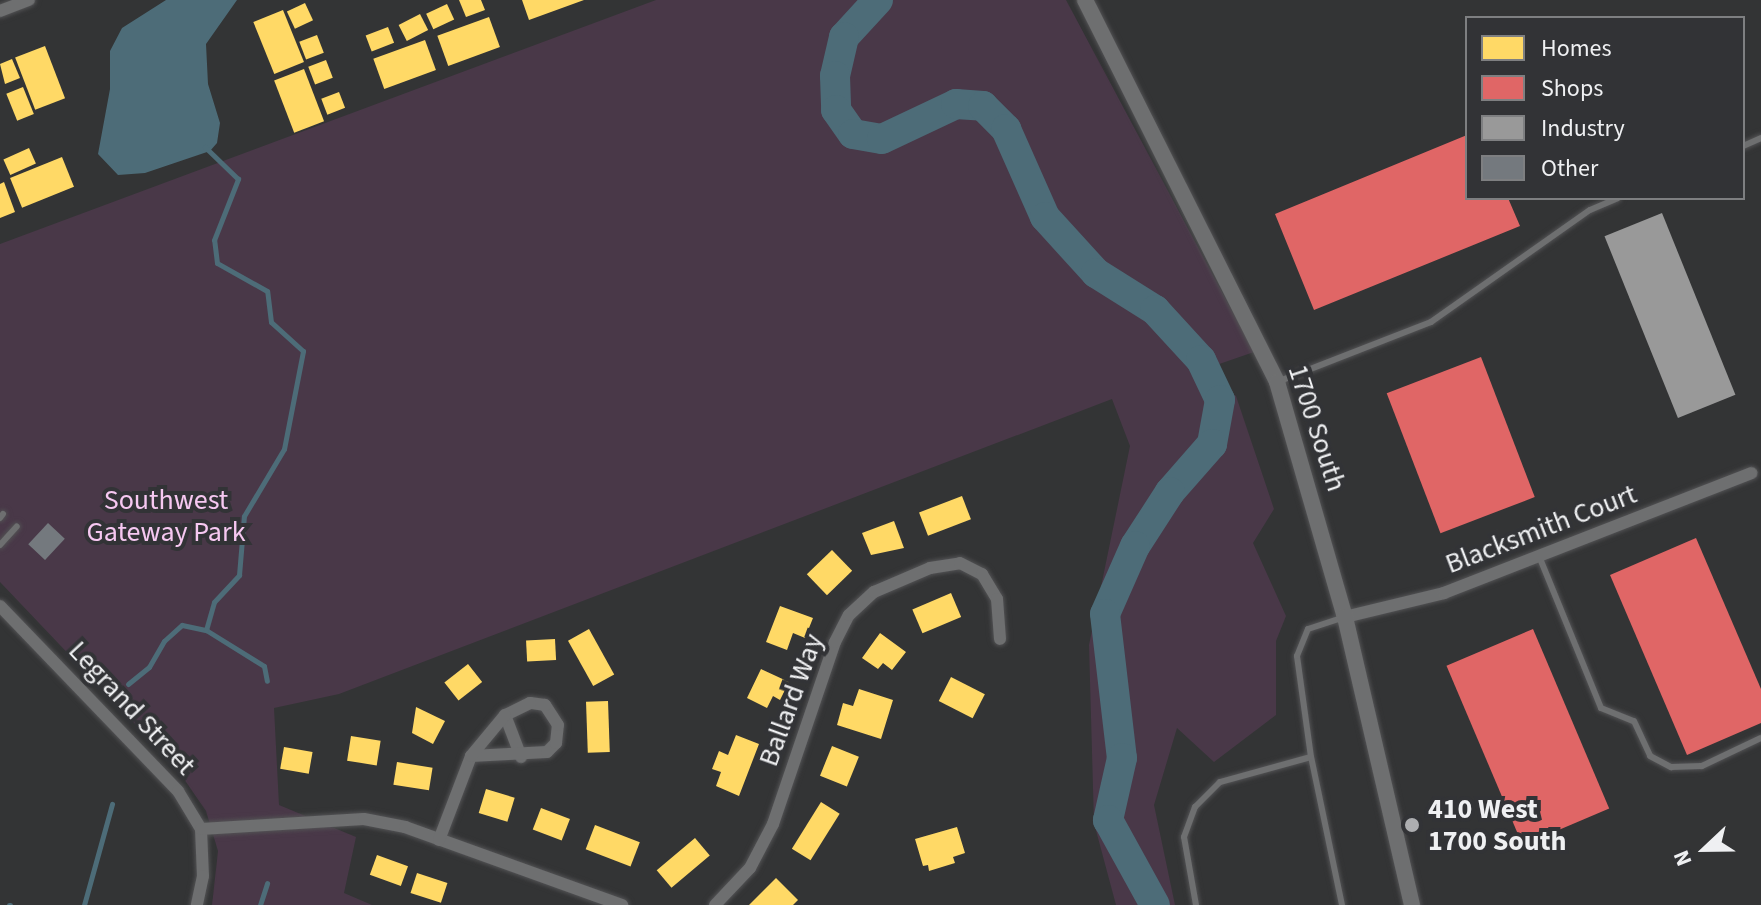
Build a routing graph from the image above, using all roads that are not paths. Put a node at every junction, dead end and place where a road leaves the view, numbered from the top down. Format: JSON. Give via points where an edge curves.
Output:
{"nodes":[{"id":1,"x":29,"y":0,"type":"edge"},
{"id":2,"x":1085,"y":0,"type":"edge"},
{"id":3,"x":0,"y":11,"type":"edge"},
{"id":4,"x":1613,"y":200,"type":"edge"},
{"id":5,"x":1277,"y":382,"type":"junction"},
{"id":6,"x":1751,"y":473,"type":"dead end"},
{"id":7,"x":17,"y":526,"type":"dead end"},
{"id":8,"x":0,"y":545,"type":"edge"},
{"id":9,"x":1539,"y":556,"type":"junction"},
{"id":10,"x":0,"y":606,"type":"edge"},
{"id":11,"x":1345,"y":617,"type":"junction"},
{"id":12,"x":1000,"y":639,"type":"dead end"},
{"id":13,"x":505,"y":715,"type":"junction"},
{"id":14,"x":1761,"y":738,"type":"edge"},
{"id":15,"x":471,"y":756,"type":"junction"},
{"id":16,"x":521,"y":757,"type":"junction"},
{"id":17,"x":1311,"y":757,"type":"junction"},
{"id":18,"x":201,"y":829,"type":"junction"},
{"id":19,"x":439,"y":840,"type":"junction"},
{"id":20,"x":1342,"y":903,"type":"edge"},
{"id":21,"x":197,"y":905,"type":"edge"},
{"id":22,"x":622,"y":905,"type":"edge"},
{"id":23,"x":715,"y":905,"type":"edge"},
{"id":24,"x":1196,"y":905,"type":"edge"},
{"id":25,"x":1332,"y":905,"type":"edge"},
{"id":26,"x":1412,"y":905,"type":"edge"}],
"edges":[{"from":1,"to":3,"type":"street"},
{"from":2,"to":5,"type":"street","name":"1700 South"},
{"from":4,"to":5,"type":"lane","via":[[1590,210],[1431,322]]},
{"from":5,"to":11,"type":"street","name":"1700 South"},
{"from":6,"to":9,"type":"street","name":"Blacksmith Court"},
{"from":7,"to":8,"type":"lane"},
{"from":9,"to":11,"type":"street","name":"Blacksmith Court","via":[[1444,593]]},
{"from":9,"to":14,"type":"lane","via":[[1601,708],[1634,721],[1650,756],[1671,767],[1702,766]]},
{"from":10,"to":18,"type":"street","name":"Legrand Street","via":[[148,755]]},
{"from":11,"to":17,"type":"lane","via":[[1308,629],[1300,639],[1297,656]]},
{"from":11,"to":26,"type":"street","name":"1700 South"},
{"from":12,"to":23,"type":"street","name":"Ballard Way","via":[[997,599],[982,574],[960,563],[930,568],[874,592],[835,642],[773,824],[750,868]]},
{"from":13,"to":15,"type":"street"},
{"from":13,"to":16,"type":"street"},
{"from":13,"to":16,"type":"street","via":[[530,703],[545,705],[558,725],[556,743],[547,752]]},
{"from":15,"to":16,"type":"street"},
{"from":15,"to":19,"type":"street"},
{"from":17,"to":20,"type":"lane"},
{"from":17,"to":24,"type":"lane","via":[[1220,782],[1195,807],[1184,837]]},
{"from":18,"to":19,"type":"street","via":[[364,819]]},
{"from":18,"to":21,"type":"street","via":[[203,876]]},
{"from":19,"to":22,"type":"street"},
{"from":20,"to":25,"type":"lane"}]}
